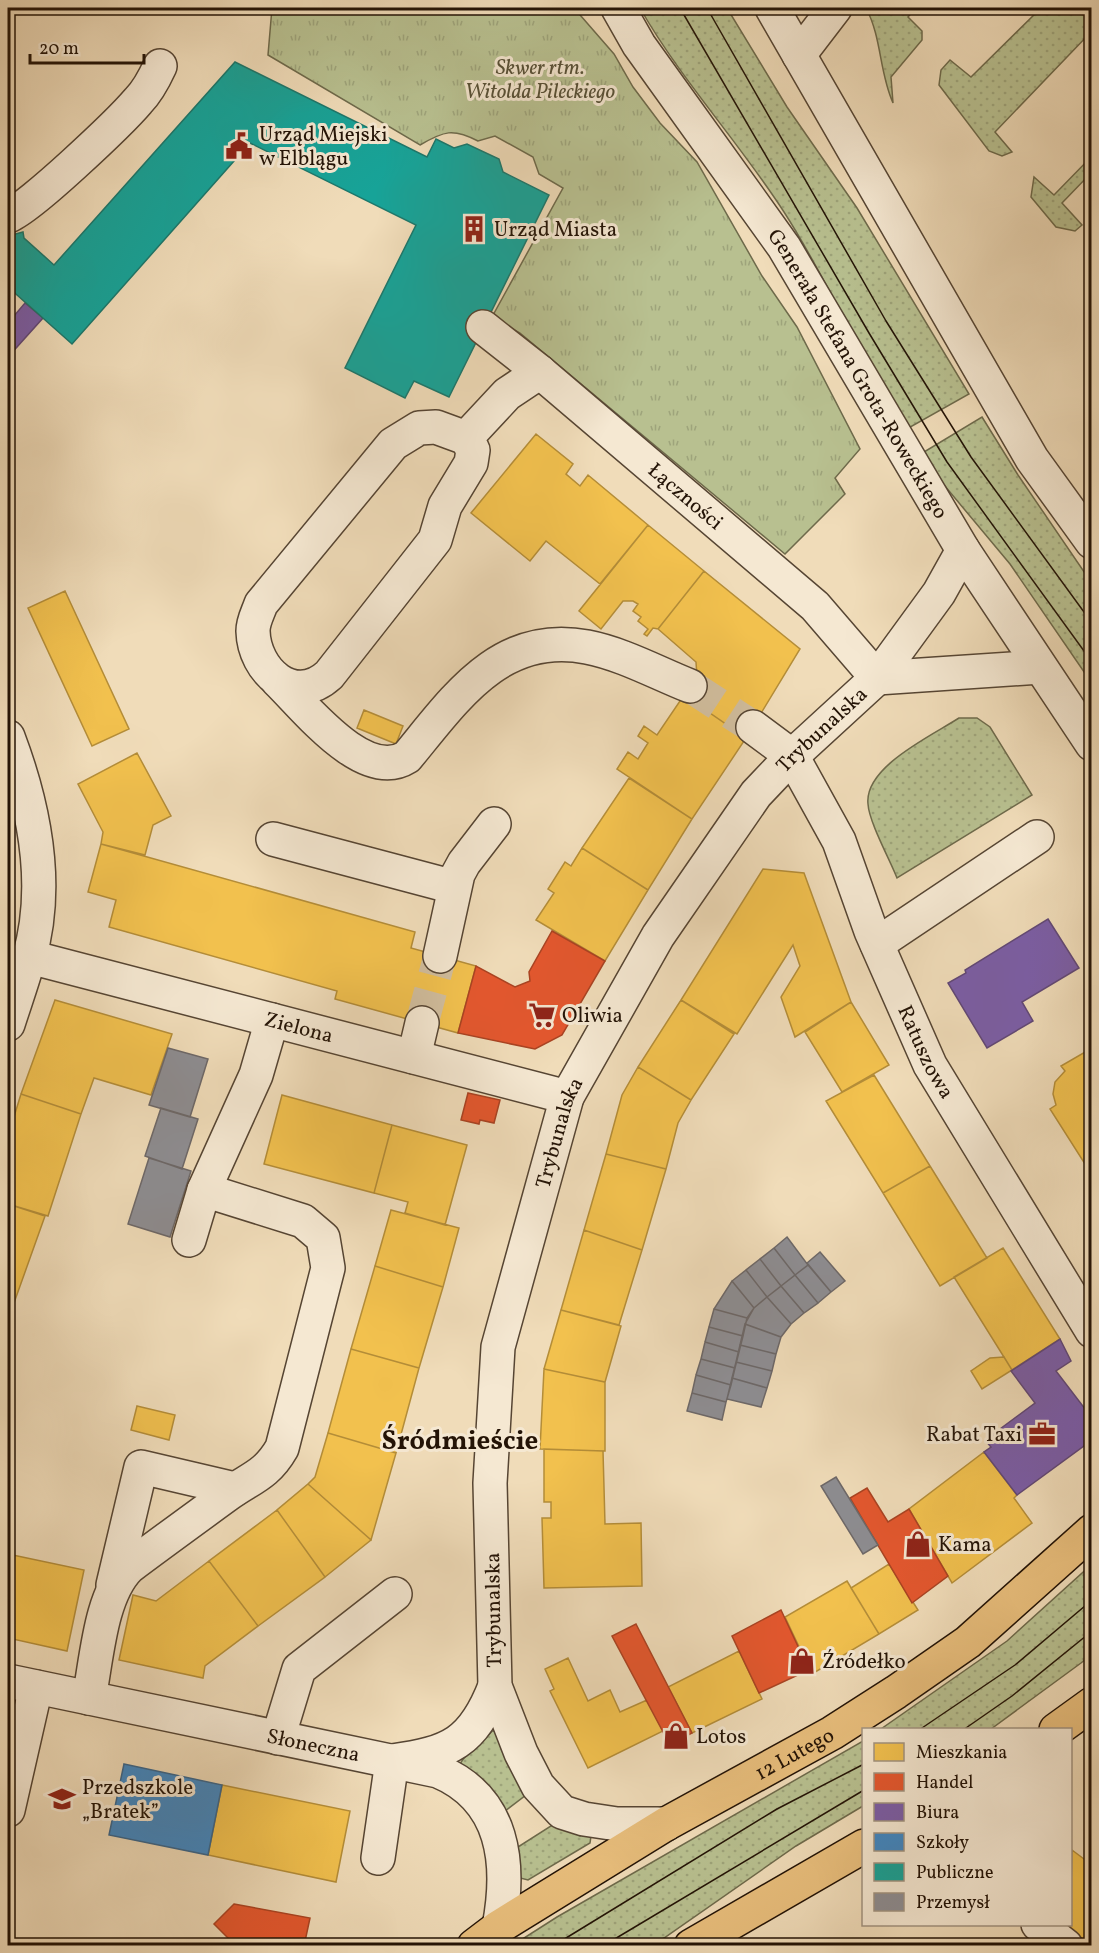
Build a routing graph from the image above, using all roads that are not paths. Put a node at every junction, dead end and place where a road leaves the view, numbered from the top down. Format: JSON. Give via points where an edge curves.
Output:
{"nodes":[{"id":1,"x":618,"y":8,"type":"edge"},
{"id":2,"x":772,"y":8,"type":"edge"},
{"id":3,"x":835,"y":8,"type":"edge"},
{"id":4,"x":799,"y":55,"type":"junction"},
{"id":5,"x":160,"y":66,"type":"dead end"},
{"id":6,"x":8,"y":216,"type":"edge"},
{"id":7,"x":483,"y":327,"type":"dead end"},
{"id":8,"x":540,"y":372,"type":"junction"},
{"id":9,"x":466,"y":438,"type":"junction"},
{"id":10,"x":1092,"y":542,"type":"edge"},
{"id":11,"x":963,"y":550,"type":"junction"},
{"id":12,"x":1040,"y":667,"type":"junction"},
{"id":13,"x":271,"y":674,"type":"junction"},
{"id":14,"x":877,"y":678,"type":"junction"},
{"id":15,"x":318,"y":685,"type":"junction"},
{"id":16,"x":690,"y":686,"type":"tunnel mouth"},
{"id":17,"x":318,"y":721,"type":"junction"},
{"id":18,"x":753,"y":727,"type":"tunnel mouth"},
{"id":19,"x":8,"y":737,"type":"edge"},
{"id":20,"x":1092,"y":744,"type":"edge"},
{"id":21,"x":792,"y":756,"type":"junction"},
{"id":22,"x":494,"y":824,"type":"dead end"},
{"id":23,"x":1037,"y":837,"type":"dead end"},
{"id":24,"x":273,"y":839,"type":"dead end"},
{"id":25,"x":454,"y":886,"type":"junction"},
{"id":26,"x":877,"y":944,"type":"junction"},
{"id":27,"x":440,"y":956,"type":"tunnel mouth"},
{"id":28,"x":30,"y":957,"type":"junction"},
{"id":29,"x":272,"y":1020,"type":"junction"},
{"id":30,"x":422,"y":1023,"type":"tunnel mouth"},
{"id":31,"x":8,"y":1024,"type":"edge"},
{"id":32,"x":414,"y":1057,"type":"junction"},
{"id":33,"x":567,"y":1096,"type":"junction"},
{"id":34,"x":204,"y":1190,"type":"junction"},
{"id":35,"x":189,"y":1240,"type":"dead end"},
{"id":36,"x":1082,"y":1297,"type":"edge"},
{"id":37,"x":1092,"y":1331,"type":"edge"},
{"id":38,"x":235,"y":1489,"type":"junction"},
{"id":39,"x":1092,"y":1531,"type":"edge"},
{"id":40,"x":112,"y":1588,"type":"junction"},
{"id":41,"x":395,"y":1594,"type":"dead end"},
{"id":42,"x":22,"y":1684,"type":"edge"},
{"id":43,"x":495,"y":1686,"type":"junction"},
{"id":44,"x":89,"y":1698,"type":"junction"},
{"id":45,"x":1092,"y":1704,"type":"edge"},
{"id":46,"x":1059,"y":1728,"type":"edge"},
{"id":47,"x":278,"y":1738,"type":"junction"},
{"id":48,"x":392,"y":1761,"type":"junction"},
{"id":49,"x":8,"y":1810,"type":"edge"},
{"id":50,"x":666,"y":1824,"type":"junction"},
{"id":51,"x":862,"y":1847,"type":"edge"},
{"id":52,"x":378,"y":1858,"type":"dead end"},
{"id":53,"x":1041,"y":1926,"type":"edge"},
{"id":54,"x":486,"y":1936,"type":"edge"},
{"id":55,"x":691,"y":1946,"type":"edge"},
{"id":56,"x":1066,"y":1946,"type":"edge"}],
"edges":[{"from":1,"to":11,"type":"street","name":"Generała Stefana Grota-Roweckiego","via":[[639,45],[784,247]]},
{"from":2,"to":4,"type":"street"},
{"from":3,"to":4,"type":"street"},
{"from":4,"to":10,"type":"street","via":[[1032,459]]},
{"from":5,"to":6,"type":"street","via":[[137,103],[47,187]]},
{"from":7,"to":8,"type":"street","name":"Łączności"},
{"from":8,"to":9,"type":"street","via":[[507,394]]},
{"from":8,"to":14,"type":"street","name":"Łączności","via":[[815,606]]},
{"from":9,"to":13,"type":"street","via":[[436,427],[419,428],[393,444],[261,604],[253,632],[256,649]]},
{"from":9,"to":15,"type":"street","via":[[473,450],[471,463],[445,506],[435,540]]},
{"from":11,"to":12,"type":"street","name":"Generała Stefana Grota-Roweckiego"},
{"from":11,"to":14,"type":"street","name":"Trybunalska","via":[[939,593]]},
{"from":12,"to":14,"type":"street","name":"Trybunalska"},
{"from":12,"to":20,"type":"street","name":"Generała Stefana Grota-Roweckiego"},
{"from":13,"to":15,"type":"street","via":[[295,689]]},
{"from":13,"to":17,"type":"street"},
{"from":14,"to":21,"type":"street","name":"Trybunalska"},
{"from":15,"to":17,"type":"street","via":[[312,704]]},
{"from":16,"to":17,"type":"street","via":[[597,650],[569,644],[547,646],[499,660],[478,676],[398,763],[350,750]]},
{"from":18,"to":21,"type":"street"},
{"from":19,"to":28,"type":"street","via":[[36,847],[39,884]]},
{"from":21,"to":26,"type":"street","name":"Ratuszowa","via":[[838,842]]},
{"from":21,"to":33,"type":"street","name":"Trybunalska","via":[[756,794],[658,936]]},
{"from":22,"to":25,"type":"street","via":[[464,863]]},
{"from":23,"to":26,"type":"street"},
{"from":24,"to":25,"type":"street"},
{"from":25,"to":27,"type":"street"},
{"from":26,"to":36,"type":"street","name":"Ratuszowa","via":[[930,1065]]},
{"from":28,"to":29,"type":"street","name":"Zielona"},
{"from":28,"to":31,"type":"street"},
{"from":29,"to":32,"type":"street","name":"Zielona"},
{"from":29,"to":34,"type":"street","via":[[256,1075]]},
{"from":30,"to":32,"type":"street"},
{"from":32,"to":33,"type":"street","name":"Zielona"},
{"from":33,"to":43,"type":"street","name":"Trybunalska","via":[[498,1347],[490,1483]]},
{"from":34,"to":35,"type":"street"},
{"from":34,"to":38,"type":"street","via":[[303,1221],[323,1238],[327,1250],[328,1268],[282,1448],[258,1478]]},
{"from":36,"to":37,"type":"street","name":"Ratuszowa"},
{"from":38,"to":40,"type":"street","via":[[129,1567]]},
{"from":38,"to":40,"type":"street","via":[[141,1467]]},
{"from":39,"to":50,"type":"main road","name":"12 Lutego","via":[[968,1642],[896,1692],[832,1733]]},
{"from":40,"to":44,"type":"street"},
{"from":41,"to":47,"type":"street","via":[[299,1669]]},
{"from":42,"to":44,"type":"street","name":"Słoneczna"},
{"from":42,"to":49,"type":"street"},
{"from":43,"to":48,"type":"street","via":[[478,1723],[452,1747],[429,1756]]},
{"from":43,"to":50,"type":"street","via":[[538,1786],[562,1812],[617,1824]]},
{"from":44,"to":47,"type":"street","name":"Słoneczna"},
{"from":45,"to":46,"type":"main road"},
{"from":47,"to":48,"type":"street","name":"Słoneczna"},
{"from":48,"to":52,"type":"street"},
{"from":48,"to":54,"type":"street","name":"Słoneczna","via":[[451,1776],[477,1798],[489,1815],[502,1848],[506,1873]]},
{"from":50,"to":54,"type":"main road","name":"12 Lutego"},
{"from":51,"to":55,"type":"main road"},
{"from":53,"to":56,"type":"street"}]}
